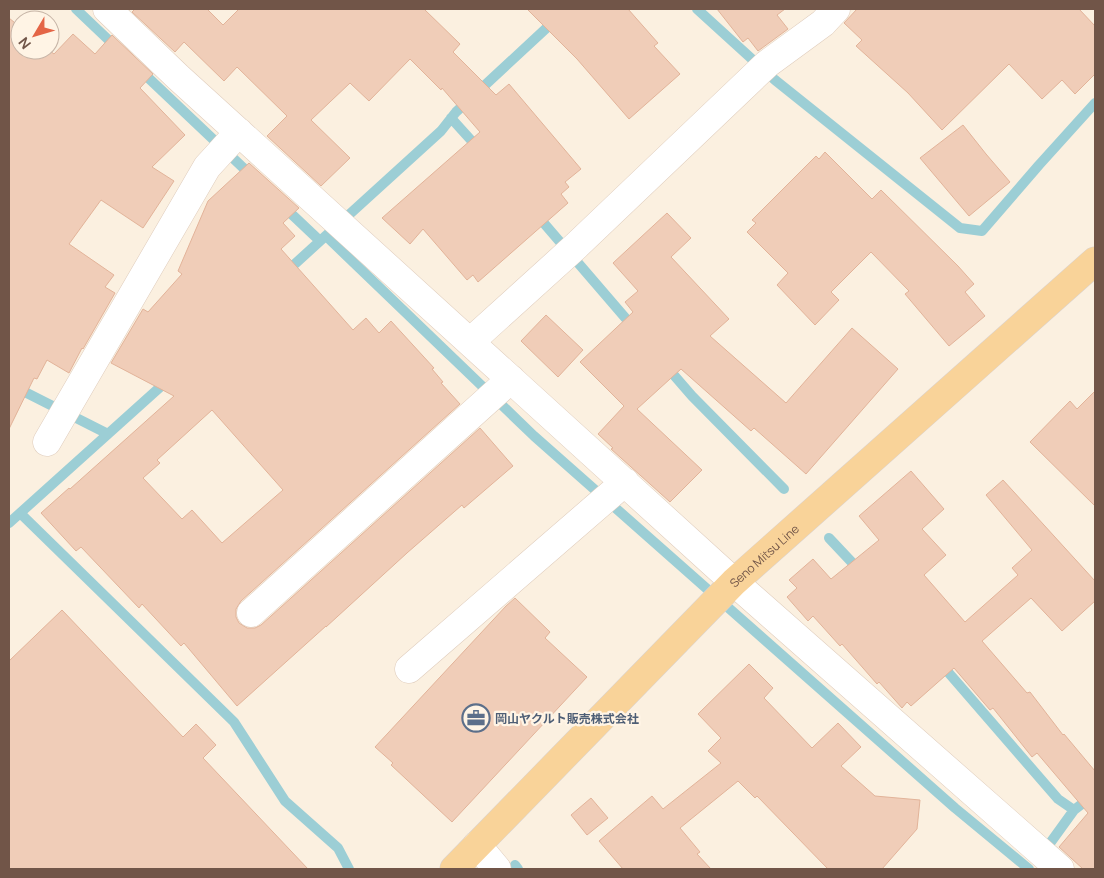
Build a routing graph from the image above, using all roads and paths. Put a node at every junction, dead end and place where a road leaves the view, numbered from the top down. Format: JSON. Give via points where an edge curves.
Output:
{"nodes":[{"id":1,"x":107,"y":9,"type":"edge"},
{"id":2,"x":836,"y":9,"type":"edge"},
{"id":3,"x":229,"y":142,"type":"junction"},
{"id":4,"x":1095,"y":261,"type":"edge"},
{"id":5,"x":470,"y":342,"type":"junction"},
{"id":6,"x":497,"y":392,"type":"junction"},
{"id":7,"x":59,"y":422,"type":"dead end"},
{"id":8,"x":610,"y":495,"type":"junction"},
{"id":9,"x":723,"y":592,"type":"junction"},
{"id":10,"x":251,"y":613,"type":"dead end"},
{"id":11,"x":409,"y":669,"type":"dead end"},
{"id":12,"x":477,"y":845,"type":"junction"},
{"id":13,"x":454,"y":869,"type":"edge"},
{"id":14,"x":497,"y":869,"type":"edge"},
{"id":15,"x":1060,"y":869,"type":"edge"}],
"edges":[{"from":1,"to":3,"type":"street"},
{"from":2,"to":5,"type":"street","via":[[762,69],[569,253]]},
{"from":3,"to":5,"type":"street","via":[[338,222]]},
{"from":3,"to":7,"type":"street","via":[[207,167]]},
{"from":4,"to":9,"type":"main road","name":"Seno Mitsu Line"},
{"from":5,"to":6,"type":"street"},
{"from":6,"to":8,"type":"street"},
{"from":6,"to":10,"type":"street"},
{"from":8,"to":9,"type":"street"},
{"from":8,"to":11,"type":"street"},
{"from":9,"to":12,"type":"main road","name":"Seno Mitsu Line"},
{"from":9,"to":15,"type":"street"},
{"from":12,"to":13,"type":"main road","name":"Seno Mitsu Line"},
{"from":12,"to":14,"type":"street"}]}
